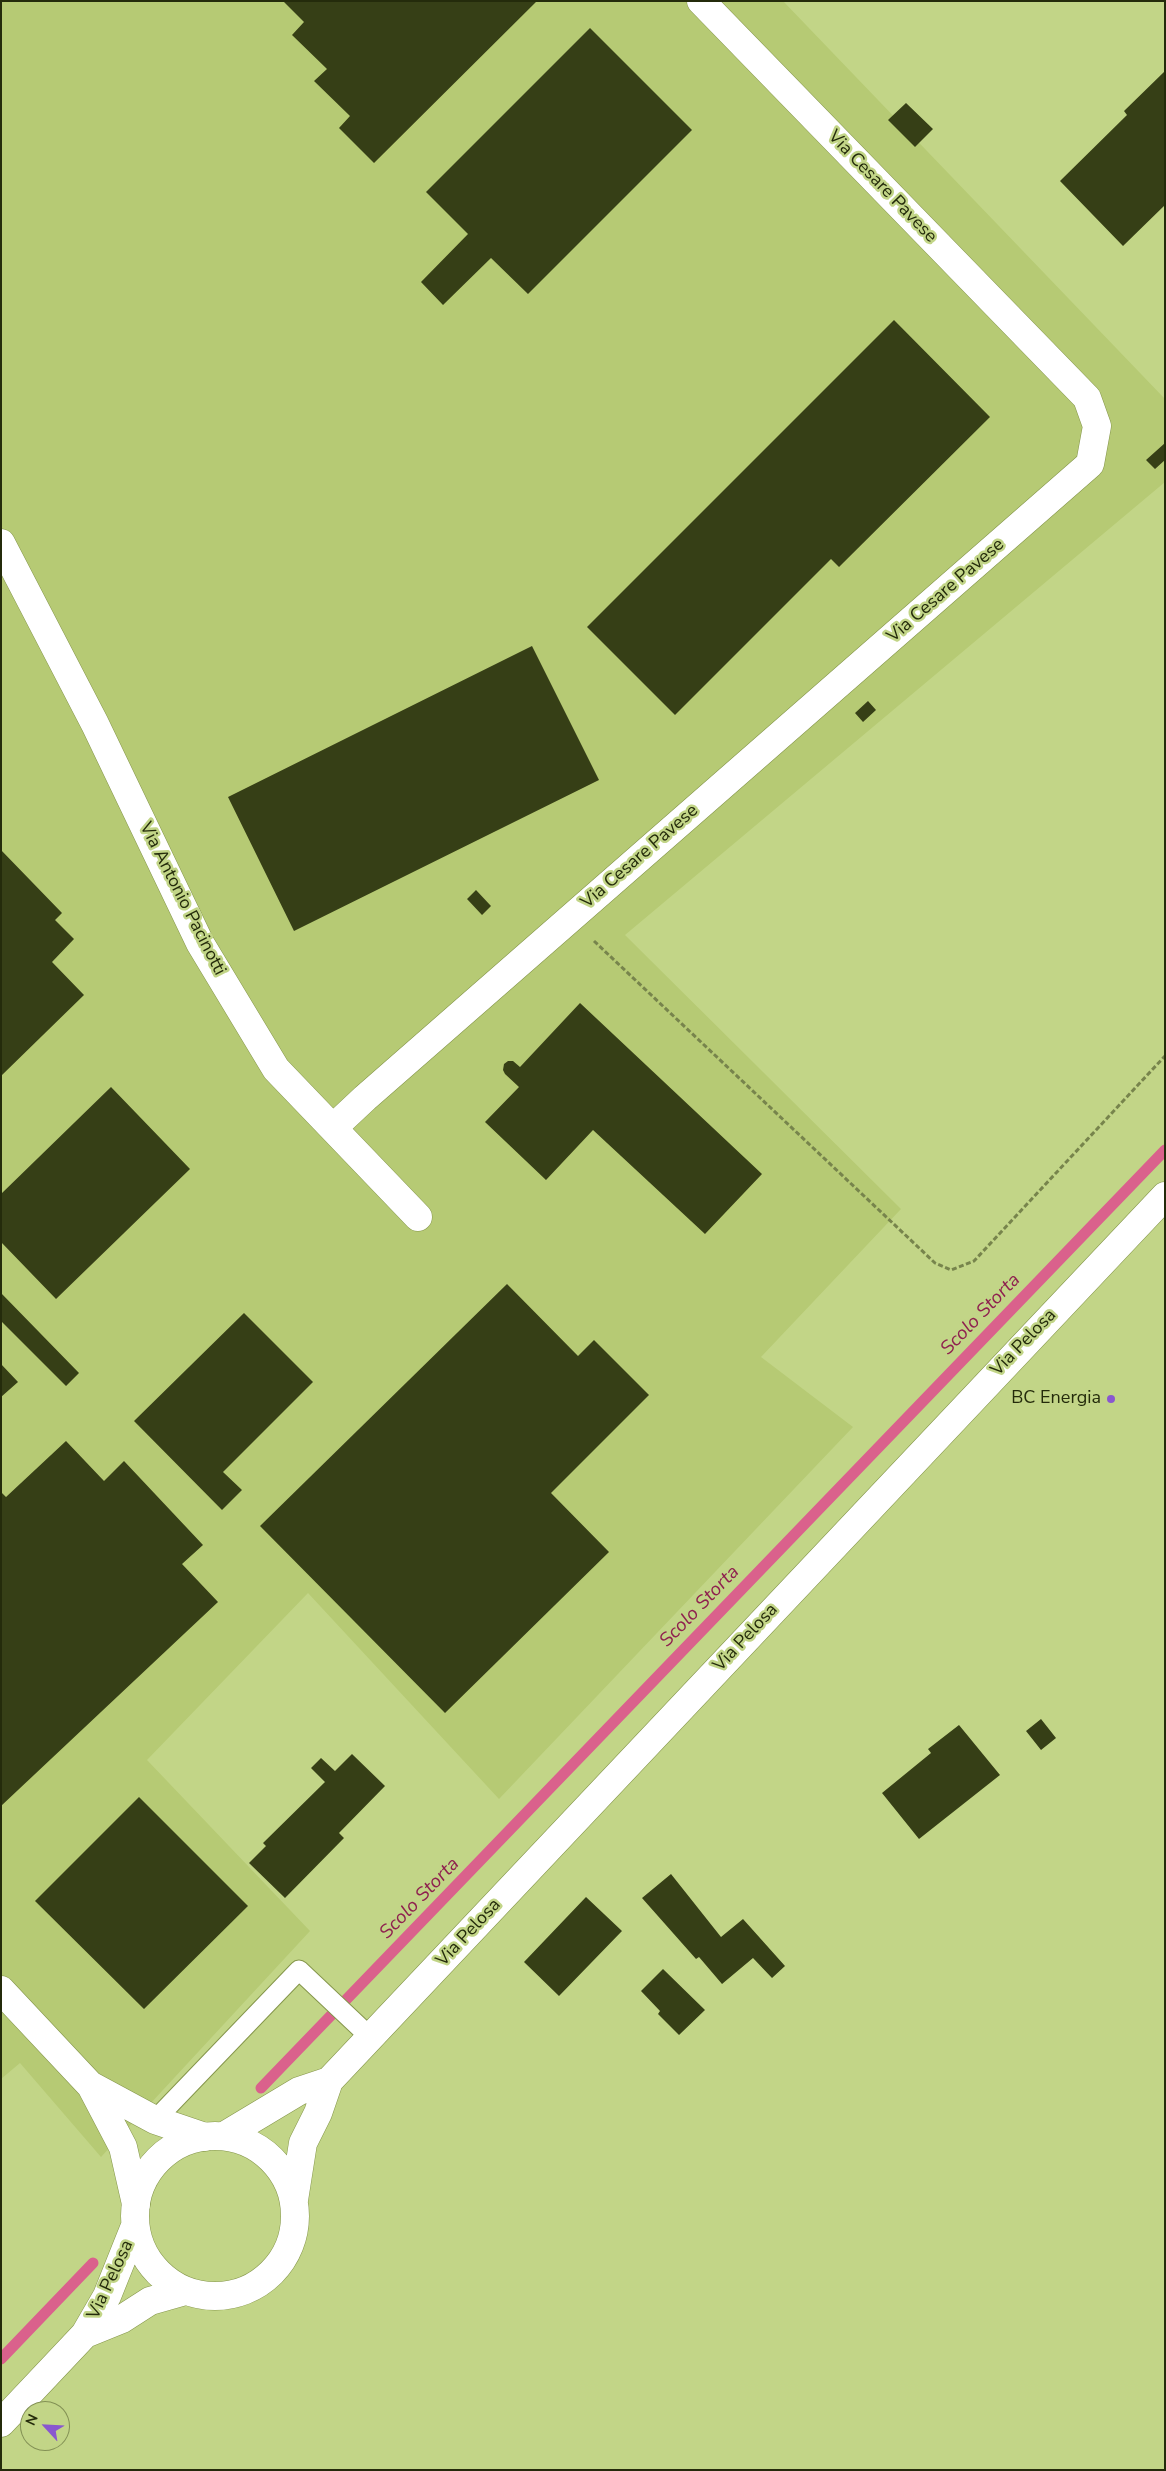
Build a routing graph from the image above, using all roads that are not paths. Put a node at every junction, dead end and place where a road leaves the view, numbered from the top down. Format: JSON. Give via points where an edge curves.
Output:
{"nodes":[{"id":1,"x":701,"y":1,"type":"edge"},
{"id":2,"x":1,"y":544,"type":"edge"},
{"id":3,"x":333,"y":1128,"type":"junction"},
{"id":4,"x":1165,"y":1196,"type":"edge"},
{"id":5,"x":418,"y":1217,"type":"dead end"},
{"id":6,"x":1,"y":1990,"type":"edge"},
{"id":7,"x":370,"y":2037,"type":"junction"},
{"id":8,"x":329,"y":2081,"type":"junction"},
{"id":9,"x":91,"y":2086,"type":"junction"},
{"id":10,"x":156,"y":2120,"type":"junction"},
{"id":11,"x":214,"y":2137,"type":"junction"},
{"id":12,"x":294,"y":2200,"type":"junction"},
{"id":13,"x":135,"y":2215,"type":"junction"},
{"id":14,"x":185,"y":2291,"type":"junction"},
{"id":15,"x":85,"y":2334,"type":"junction"},
{"id":16,"x":1,"y":2423,"type":"edge"}],
"edges":[{"from":1,"to":3,"type":"street","name":"Via Cesare Pavese","via":[[1087,398],[1097,426],[1090,464]]},
{"from":2,"to":3,"type":"street","name":"Via Antonio Pacinotti","via":[[95,724],[200,943],[276,1069]]},
{"from":3,"to":5,"type":"street","name":"Via Antonio Pacinotti"},
{"from":4,"to":7,"type":"street","name":"Via Pelosa"},
{"from":6,"to":9,"type":"street"},
{"from":7,"to":8,"type":"street","name":"Via Pelosa"},
{"from":7,"to":10,"type":"lane","via":[[299,1970]]},
{"from":8,"to":11,"type":"street","name":"Via Pelosa","via":[[299,2091]]},
{"from":8,"to":12,"type":"street","name":"Via Pelosa","via":[[304,2143]]},
{"from":9,"to":10,"type":"street"},
{"from":9,"to":13,"type":"street","via":[[123,2147]]},
{"from":10,"to":11,"type":"street"},
{"from":11,"to":12,"type":"street","name":"Via Pelosa","via":[[242,2141],[260,2150],[274,2162]]},
{"from":11,"to":13,"type":"street","name":"Via Pelosa","via":[[186,2141],[169,2150],[153,2165],[142,2183]]},
{"from":12,"to":14,"type":"street","name":"Via Pelosa","via":[[295,2222],[290,2243],[281,2262],[266,2278],[248,2290],[227,2296],[206,2297]]},
{"from":13,"to":14,"type":"street","name":"Via Pelosa","via":[[140,2247],[151,2265],[166,2280]]},
{"from":13,"to":15,"type":"street","name":"Via Pelosa","via":[[107,2296]]},
{"from":14,"to":15,"type":"street","name":"Via Pelosa","via":[[150,2301],[122,2319]]},
{"from":15,"to":16,"type":"street","name":"Via Pelosa"}]}
